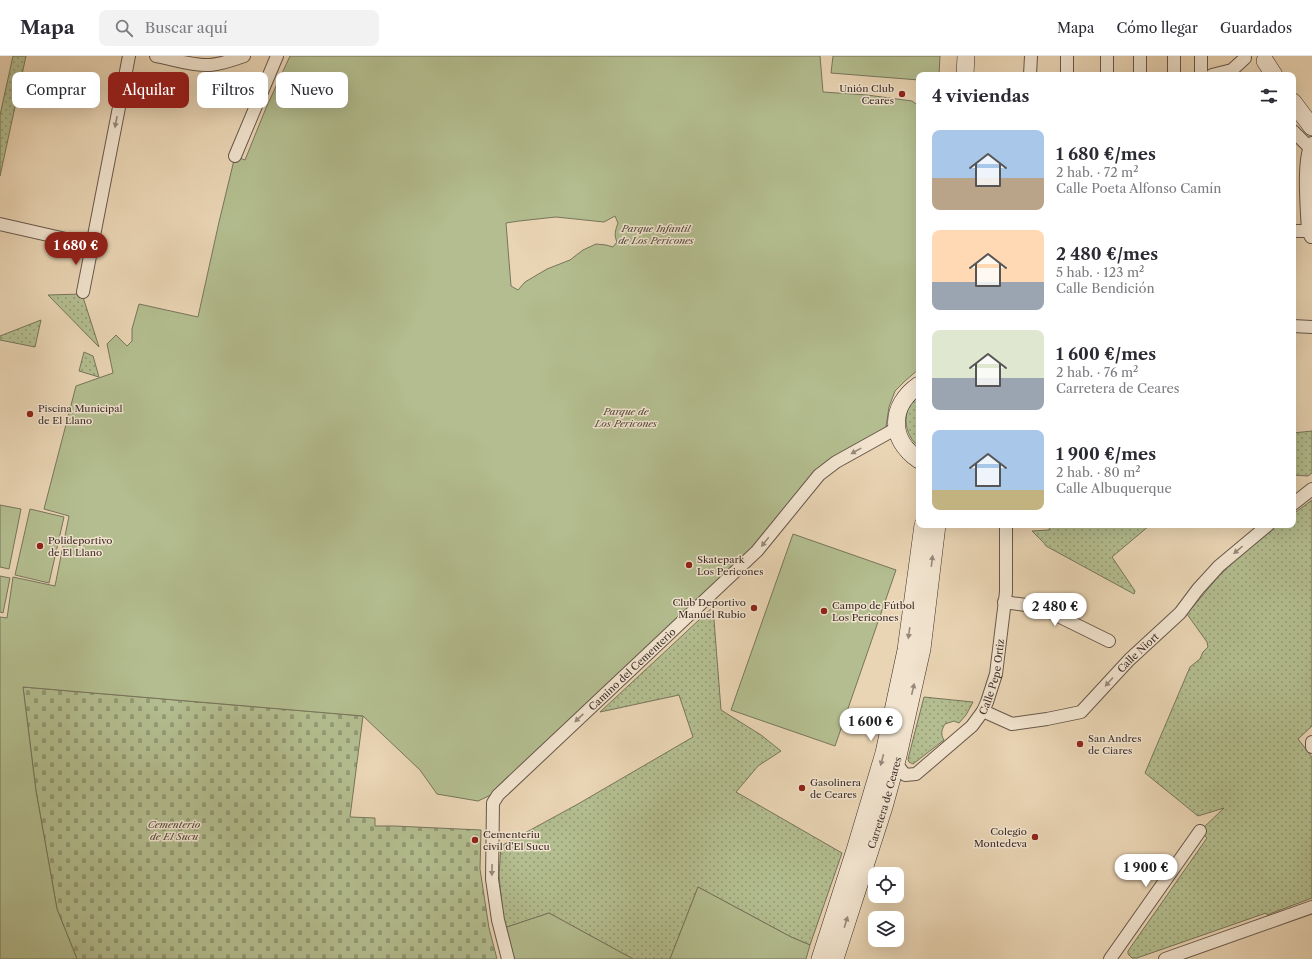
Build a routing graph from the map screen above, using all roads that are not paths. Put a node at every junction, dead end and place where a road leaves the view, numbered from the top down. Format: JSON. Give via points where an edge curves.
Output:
{"nodes":[{"id":1,"x":129,"y":56,"type":"edge"},
{"id":2,"x":156,"y":56,"type":"edge"},
{"id":3,"x":244,"y":56,"type":"edge"},
{"id":4,"x":277,"y":56,"type":"edge"},
{"id":5,"x":966,"y":56,"type":"edge"},
{"id":6,"x":1031,"y":56,"type":"edge"},
{"id":7,"x":1067,"y":56,"type":"edge"},
{"id":8,"x":1107,"y":56,"type":"edge"},
{"id":9,"x":1140,"y":56,"type":"edge"},
{"id":10,"x":1174,"y":56,"type":"edge"},
{"id":11,"x":1202,"y":56,"type":"edge"},
{"id":12,"x":1244,"y":57,"type":"edge"},
{"id":13,"x":1270,"y":64,"type":"edge"},
{"id":14,"x":965,"y":72,"type":"edge"},
{"id":15,"x":1030,"y":72,"type":"edge"},
{"id":16,"x":1067,"y":72,"type":"edge"},
{"id":17,"x":1107,"y":72,"type":"edge"},
{"id":18,"x":1140,"y":72,"type":"edge"},
{"id":19,"x":1174,"y":72,"type":"edge"},
{"id":20,"x":1201,"y":72,"type":"edge"},
{"id":21,"x":1224,"y":72,"type":"edge"},
{"id":22,"x":1296,"y":106,"type":"edge"},
{"id":23,"x":1310,"y":123,"type":"edge"},
{"id":24,"x":1296,"y":130,"type":"edge"},
{"id":25,"x":1296,"y":133,"type":"edge"},
{"id":26,"x":1311,"y":145,"type":"edge"},
{"id":27,"x":235,"y":156,"type":"dead end"},
{"id":28,"x":0,"y":224,"type":"edge"},
{"id":29,"x":1296,"y":232,"type":"edge"},
{"id":30,"x":1310,"y":234,"type":"edge"},
{"id":31,"x":92,"y":245,"type":"junction"},
{"id":32,"x":83,"y":292,"type":"dead end"},
{"id":33,"x":1296,"y":326,"type":"edge"},
{"id":34,"x":1312,"y":327,"type":"edge"},
{"id":35,"x":916,"y":386,"type":"edge"},
{"id":36,"x":893,"y":429,"type":"junction"},
{"id":37,"x":916,"y":458,"type":"edge"},
{"id":38,"x":1312,"y":489,"type":"edge"},
{"id":39,"x":1296,"y":502,"type":"edge"},
{"id":40,"x":923,"y":528,"type":"edge"},
{"id":41,"x":937,"y":528,"type":"edge"},
{"id":42,"x":1006,"y":528,"type":"edge"},
{"id":43,"x":1264,"y":528,"type":"edge"},
{"id":44,"x":1004,"y":602,"type":"junction"},
{"id":45,"x":1109,"y":641,"type":"dead end"},
{"id":46,"x":983,"y":711,"type":"junction"},
{"id":47,"x":1312,"y":742,"type":"edge"},
{"id":48,"x":1312,"y":747,"type":"edge"},
{"id":49,"x":896,"y":763,"type":"junction"},
{"id":50,"x":1200,"y":831,"type":"dead end"},
{"id":51,"x":1312,"y":907,"type":"edge"},
{"id":52,"x":508,"y":959,"type":"edge"},
{"id":53,"x":820,"y":959,"type":"edge"},
{"id":54,"x":835,"y":959,"type":"edge"},
{"id":55,"x":1110,"y":959,"type":"edge"},
{"id":56,"x":1165,"y":959,"type":"edge"}],
"edges":[{"from":1,"to":31,"type":"street","one_way":true},
{"from":2,"to":3,"type":"street","via":[[209,65]]},
{"from":4,"to":27,"type":"street"},
{"from":5,"to":14,"type":"main road"},
{"from":6,"to":15,"type":"street"},
{"from":7,"to":16,"type":"street"},
{"from":8,"to":17,"type":"street"},
{"from":9,"to":18,"type":"street"},
{"from":10,"to":19,"type":"street"},
{"from":11,"to":20,"type":"street"},
{"from":12,"to":13,"type":"street","via":[[1251,62]]},
{"from":12,"to":21,"type":"street","via":[[1232,70]]},
{"from":22,"to":23,"type":"main road"},
{"from":23,"to":24,"type":"street"},
{"from":25,"to":26,"type":"street"},
{"from":26,"to":30,"type":"street","via":[[1306,169]]},
{"from":28,"to":31,"type":"street"},
{"from":29,"to":30,"type":"street"},
{"from":31,"to":32,"type":"street"},
{"from":33,"to":34,"type":"street"},
{"from":35,"to":36,"type":"main road","via":[[902,402]]},
{"from":36,"to":37,"type":"main road","via":[[908,451]]},
{"from":36,"to":52,"type":"street","name":"Camino del Cementerio","one_way":true,"via":[[836,462],[819,475],[757,551],[498,795],[493,803],[492,879],[498,920]]},
{"from":38,"to":39,"type":"street"},
{"from":40,"to":53,"type":"main road","name":"Carretera de Ceares","one_way":true,"via":[[906,650],[884,753]]},
{"from":49,"to":41,"type":"main road","name":"Carretera de Ceares","one_way":true,"via":[[922,649]]},
{"from":42,"to":44,"type":"street","name":"Calle Pepe Ortiz"},
{"from":43,"to":46,"type":"street","name":"Calle Niort","one_way":true,"via":[[1219,566],[1180,613],[1129,660],[1081,712],[1012,724]]},
{"from":44,"to":45,"type":"street","via":[[1040,607]]},
{"from":44,"to":46,"type":"street","name":"Calle Pepe Ortiz","via":[[996,674]]},
{"from":46,"to":49,"type":"street","name":"Calle Pepe Ortiz","via":[[972,726],[916,774],[904,774]]},
{"from":47,"to":48,"type":"street"},
{"from":54,"to":49,"type":"main road","name":"Carretera de Ceares","one_way":true},
{"from":50,"to":55,"type":"street"},
{"from":51,"to":56,"type":"street"}]}
